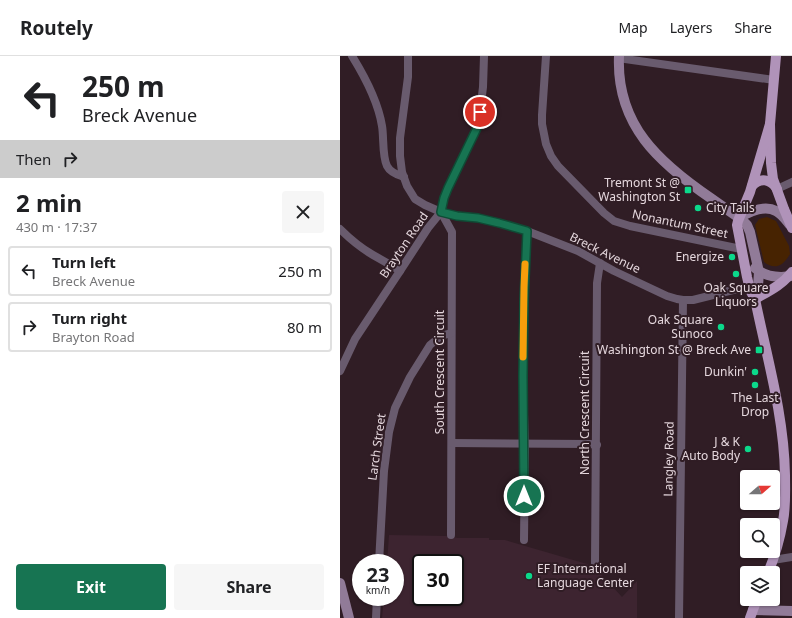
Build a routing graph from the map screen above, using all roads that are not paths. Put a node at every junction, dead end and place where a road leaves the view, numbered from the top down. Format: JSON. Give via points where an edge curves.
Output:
{"nodes":[{"id":1,"x":352,"y":56,"type":"edge"},
{"id":2,"x":408,"y":56,"type":"edge"},
{"id":3,"x":484,"y":56,"type":"edge"},
{"id":4,"x":546,"y":56,"type":"edge"},
{"id":5,"x":776,"y":56,"type":"edge"},
{"id":6,"x":619,"y":57,"type":"edge"},
{"id":7,"x":774,"y":80,"type":"junction"},
{"id":8,"x":770,"y":124,"type":"junction"},
{"id":9,"x":404,"y":178,"type":"junction"},
{"id":10,"x":792,"y":182,"type":"edge"},
{"id":11,"x":752,"y":186,"type":"junction"},
{"id":12,"x":777,"y":189,"type":"junction"},
{"id":13,"x":441,"y":212,"type":"junction"},
{"id":14,"x":739,"y":218,"type":"junction"},
{"id":15,"x":792,"y":228,"type":"edge"},
{"id":16,"x":340,"y":229,"type":"edge"},
{"id":17,"x":527,"y":231,"type":"junction"},
{"id":18,"x":741,"y":249,"type":"junction"},
{"id":19,"x":600,"y":263,"type":"junction"},
{"id":20,"x":400,"y":271,"type":"junction"},
{"id":21,"x":759,"y":272,"type":"junction"},
{"id":22,"x":791,"y":275,"type":"edge"},
{"id":23,"x":754,"y":287,"type":"junction"},
{"id":24,"x":755,"y":299,"type":"junction"},
{"id":25,"x":683,"y":300,"type":"junction"},
{"id":26,"x":451,"y":333,"type":"junction"},
{"id":27,"x":340,"y":371,"type":"edge"},
{"id":28,"x":452,"y":443,"type":"junction"},
{"id":29,"x":524,"y":444,"type":"junction"},
{"id":30,"x":597,"y":446,"type":"junction"},
{"id":31,"x":789,"y":488,"type":"edge"},
{"id":32,"x":451,"y":535,"type":"dead end"},
{"id":33,"x":524,"y":540,"type":"dead end"},
{"id":34,"x":379,"y":554,"type":"edge"},
{"id":35,"x":792,"y":557,"type":"edge"},
{"id":36,"x":773,"y":560,"type":"junction"},
{"id":37,"x":595,"y":563,"type":"dead end"},
{"id":38,"x":771,"y":566,"type":"edge"},
{"id":39,"x":340,"y":583,"type":"edge"},
{"id":40,"x":377,"y":606,"type":"edge"},
{"id":41,"x":792,"y":610,"type":"edge"},
{"id":42,"x":751,"y":614,"type":"edge"},
{"id":43,"x":349,"y":618,"type":"edge"},
{"id":44,"x":376,"y":618,"type":"edge"},
{"id":45,"x":678,"y":618,"type":"edge"}],
"edges":[{"from":1,"to":9,"type":"street","via":[[367,82],[379,111],[385,161],[394,174]]},
{"from":2,"to":9,"type":"street","via":[[408,77],[400,138]]},
{"from":3,"to":13,"type":"street","name":"Brayton Road","via":[[483,87],[477,128],[449,185]]},
{"from":4,"to":18,"type":"street","name":"Nonantum Street","via":[[542,115],[546,144],[558,166],[604,213],[630,226]]},
{"from":5,"to":7,"type":"main road"},
{"from":6,"to":7,"type":"street"},
{"from":6,"to":14,"type":"main road","via":[[623,98],[644,141],[675,172]]},
{"from":7,"to":8,"type":"main road"},
{"from":8,"to":11,"type":"main road"},
{"from":8,"to":12,"type":"main road","via":[[772,174]]},
{"from":9,"to":13,"type":"street","name":"Breck Avenue","via":[[415,199]]},
{"from":10,"to":12,"type":"street"},
{"from":11,"to":12,"type":"main road","via":[[757,181],[765,180]]},
{"from":11,"to":14,"type":"main road"},
{"from":12,"to":15,"type":"main road"},
{"from":13,"to":17,"type":"street","name":"Breck Avenue","via":[[478,218]]},
{"from":13,"to":20,"type":"street","name":"Brayton Road"},
{"from":13,"to":26,"type":"street","name":"South Crescent Circuit","via":[[452,232]]},
{"from":14,"to":15,"type":"main road","via":[[755,211],[773,210]]},
{"from":14,"to":18,"type":"main road","via":[[737,225]]},
{"from":14,"to":21,"type":"main road","via":[[749,228]]},
{"from":16,"to":20,"type":"street","via":[[372,254]]},
{"from":17,"to":19,"type":"street","name":"Breck Avenue","via":[[578,251]]},
{"from":17,"to":29,"type":"street"},
{"from":18,"to":21,"type":"main road","via":[[747,260]]},
{"from":18,"to":23,"type":"main road","via":[[746,277]]},
{"from":19,"to":25,"type":"street","name":"Breck Avenue","via":[[667,296]]},
{"from":19,"to":30,"type":"street","name":"North Crescent Circuit"},
{"from":20,"to":27,"type":"street","name":"Brayton Road","via":[[355,339]]},
{"from":21,"to":22,"type":"main road","via":[[767,275]]},
{"from":21,"to":23,"type":"main road"},
{"from":22,"to":24,"type":"main road"},
{"from":23,"to":24,"type":"main road"},
{"from":23,"to":25,"type":"street","name":"Breck Avenue"},
{"from":24,"to":31,"type":"main road","via":[[776,394]]},
{"from":25,"to":45,"type":"street","name":"Langley Road"},
{"from":26,"to":28,"type":"street","name":"South Crescent Circuit"},
{"from":26,"to":34,"type":"street","name":"Larch Street","via":[[440,336],[430,344],[410,376],[395,408],[384,471]]},
{"from":28,"to":29,"type":"street"},
{"from":28,"to":32,"type":"street","name":"South Crescent Circuit"},
{"from":29,"to":30,"type":"street"},
{"from":29,"to":33,"type":"street"},
{"from":30,"to":37,"type":"street","name":"North Crescent Circuit"},
{"from":31,"to":36,"type":"main road","via":[[782,531]]},
{"from":35,"to":36,"type":"street"},
{"from":36,"to":38,"type":"main road"},
{"from":39,"to":43,"type":"main road"},
{"from":40,"to":44,"type":"street"},
{"from":41,"to":42,"type":"main road"}]}
